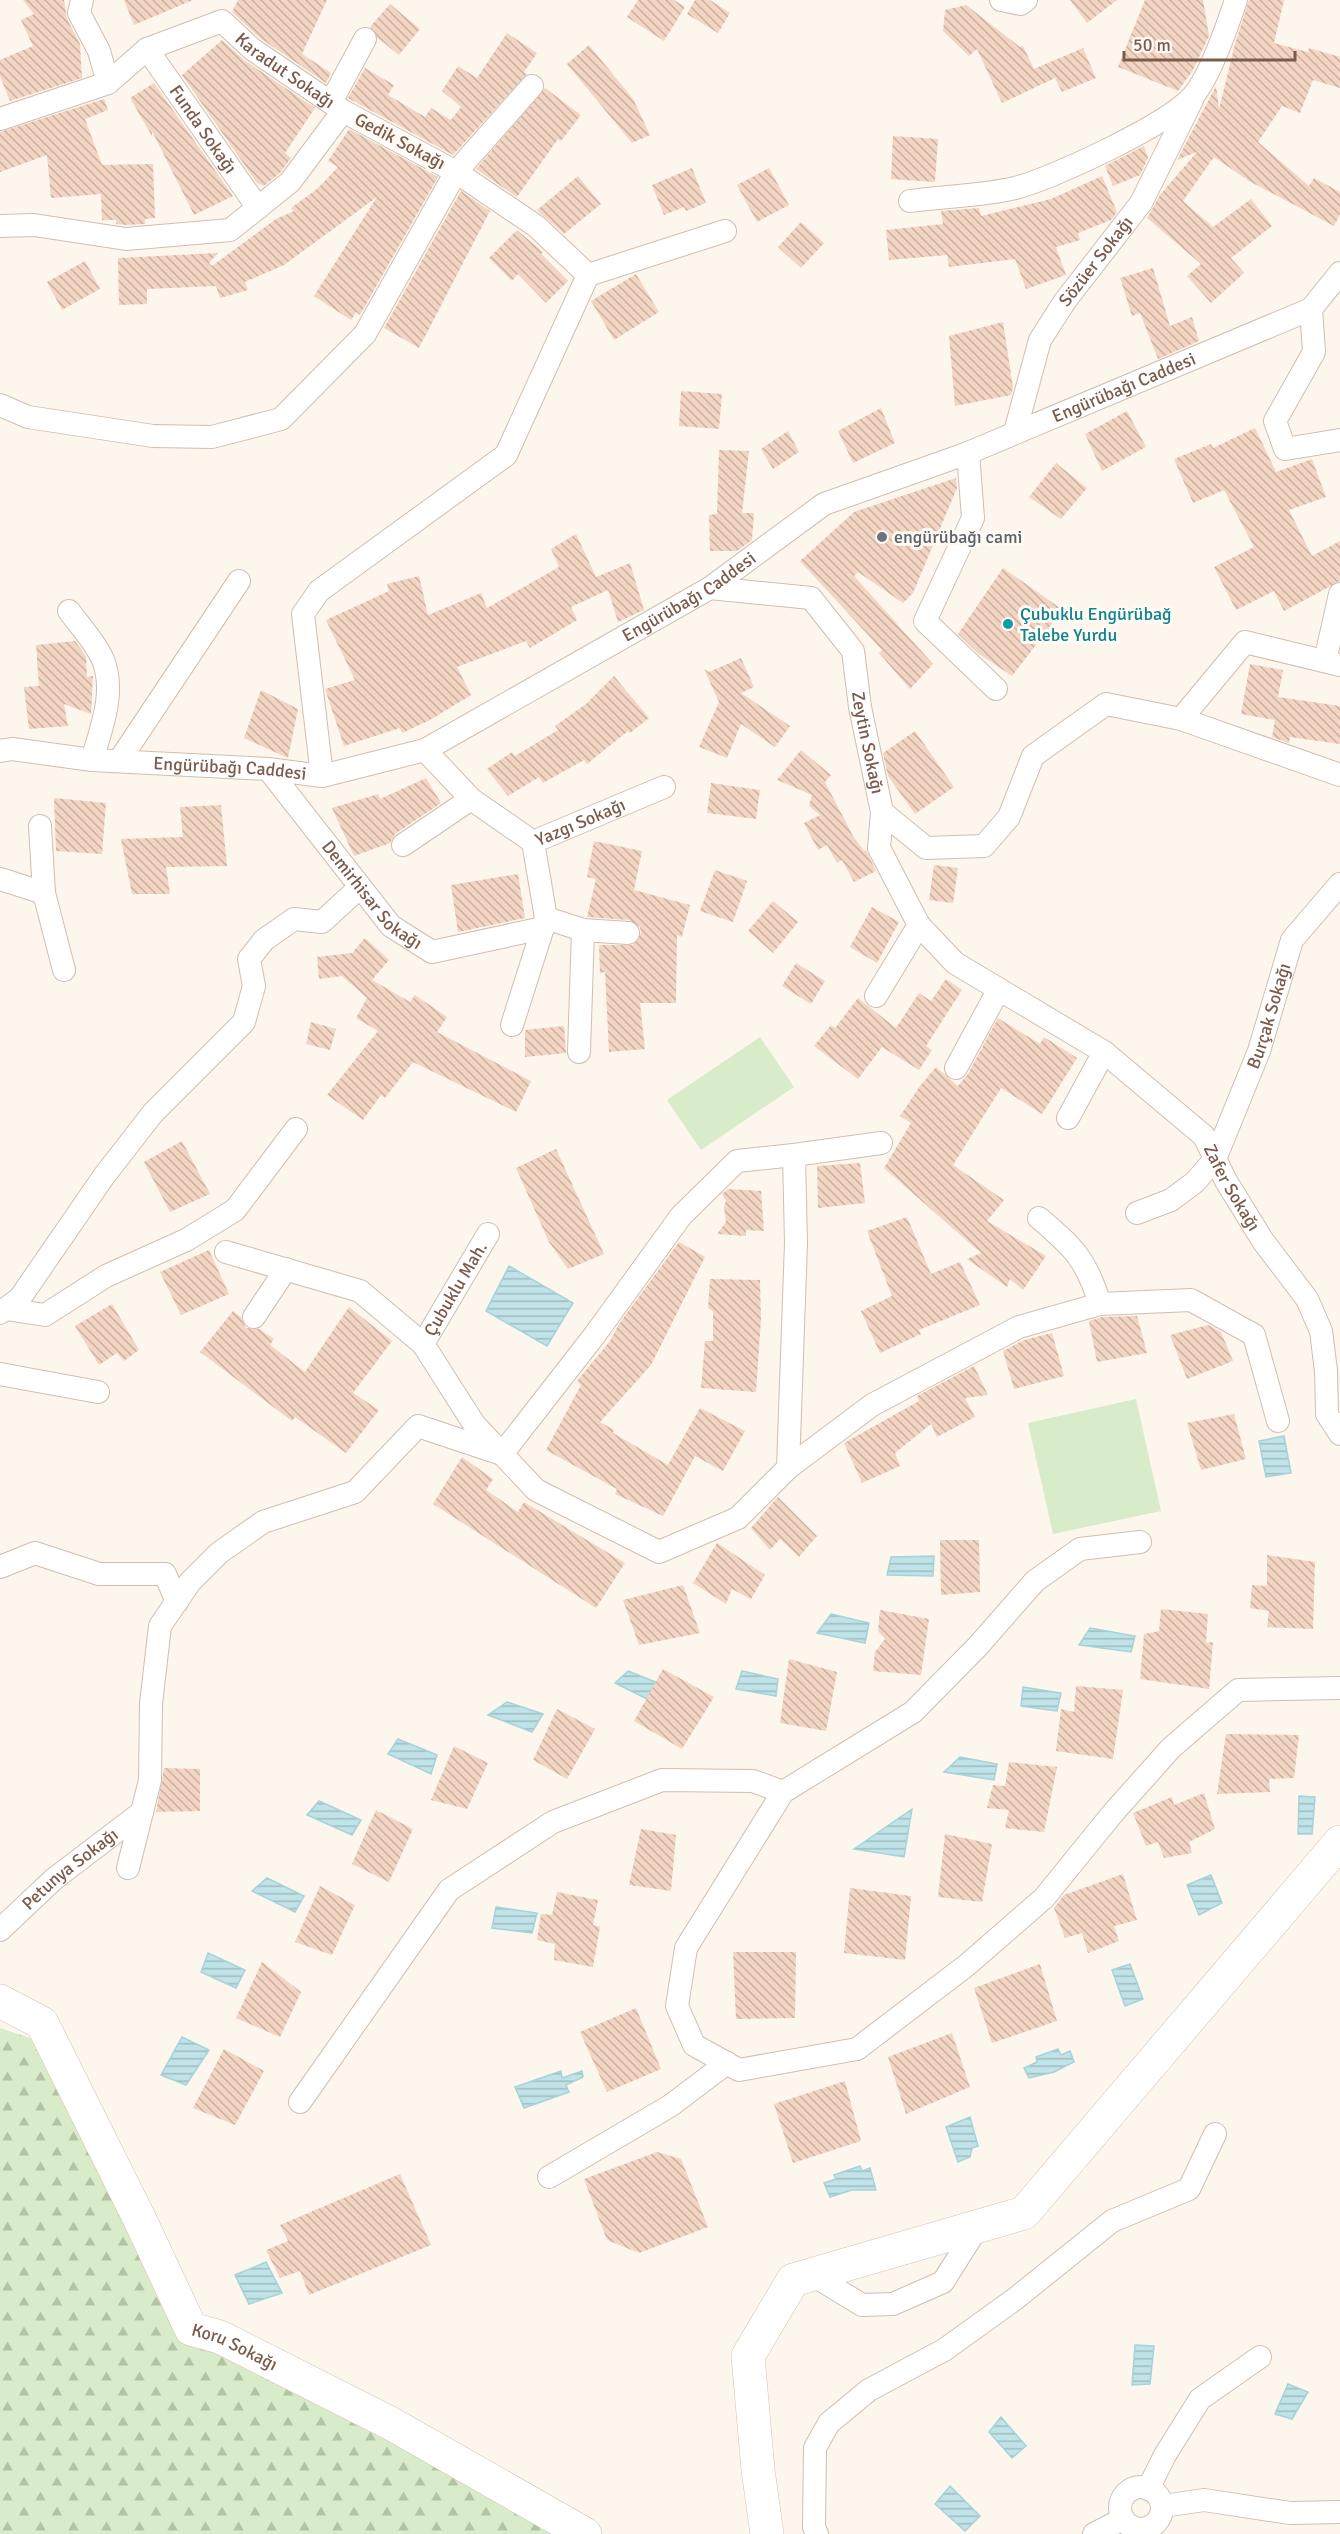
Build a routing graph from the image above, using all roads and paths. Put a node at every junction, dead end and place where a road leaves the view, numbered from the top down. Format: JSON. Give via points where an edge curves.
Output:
{"nodes":[{"id":1,"x":82,"y":0,"type":"edge"},
{"id":2,"x":1001,"y":0,"type":"edge"},
{"id":3,"x":1026,"y":0,"type":"edge"},
{"id":4,"x":1236,"y":0,"type":"edge"},
{"id":5,"x":365,"y":39,"type":"dead end"},
{"id":6,"x":147,"y":49,"type":"junction"},
{"id":7,"x":108,"y":83,"type":"junction"},
{"id":8,"x":532,"y":86,"type":"dead end"},
{"id":9,"x":1194,"y":96,"type":"junction"},
{"id":10,"x":337,"y":107,"type":"junction"},
{"id":11,"x":0,"y":119,"type":"edge"},
{"id":12,"x":456,"y":171,"type":"junction"},
{"id":13,"x":910,"y":201,"type":"dead end"},
{"id":14,"x":258,"y":208,"type":"junction"},
{"id":15,"x":0,"y":226,"type":"edge"},
{"id":16,"x":725,"y":231,"type":"dead end"},
{"id":17,"x":1340,"y":273,"type":"edge"},
{"id":18,"x":588,"y":276,"type":"junction"},
{"id":19,"x":1311,"y":309,"type":"junction"},
{"id":20,"x":0,"y":405,"type":"edge"},
{"id":21,"x":1015,"y":432,"type":"junction"},
{"id":22,"x":1340,"y":440,"type":"edge"},
{"id":23,"x":968,"y":453,"type":"junction"},
{"id":24,"x":239,"y":581,"type":"dead end"},
{"id":25,"x":710,"y":588,"type":"junction"},
{"id":26,"x":1340,"y":594,"type":"edge"},
{"id":27,"x":69,"y":611,"type":"dead end"},
{"id":28,"x":1333,"y":663,"type":"edge"},
{"id":29,"x":996,"y":688,"type":"dead end"},
{"id":30,"x":1180,"y":719,"type":"junction"},
{"id":31,"x":425,"y":750,"type":"junction"},
{"id":32,"x":0,"y":751,"type":"edge"},
{"id":33,"x":92,"y":760,"type":"junction"},
{"id":34,"x":119,"y":761,"type":"junction"},
{"id":35,"x":268,"y":769,"type":"junction"},
{"id":36,"x":1340,"y":775,"type":"edge"},
{"id":37,"x":322,"y":776,"type":"junction"},
{"id":38,"x":664,"y":787,"type":"dead end"},
{"id":39,"x":471,"y":798,"type":"junction"},
{"id":40,"x":882,"y":812,"type":"junction"},
{"id":41,"x":40,"y":826,"type":"dead end"},
{"id":42,"x":533,"y":842,"type":"junction"},
{"id":43,"x":403,"y":845,"type":"dead end"},
{"id":44,"x":0,"y":879,"type":"edge"},
{"id":45,"x":1340,"y":884,"type":"edge"},
{"id":46,"x":360,"y":887,"type":"junction"},
{"id":47,"x":44,"y":893,"type":"junction"},
{"id":48,"x":545,"y":923,"type":"junction"},
{"id":49,"x":919,"y":925,"type":"junction"},
{"id":50,"x":583,"y":930,"type":"junction"},
{"id":51,"x":628,"y":933,"type":"dead end"},
{"id":52,"x":64,"y":970,"type":"dead end"},
{"id":53,"x":999,"y":989,"type":"junction"},
{"id":54,"x":876,"y":996,"type":"dead end"},
{"id":55,"x":512,"y":1025,"type":"dead end"},
{"id":56,"x":579,"y":1052,"type":"dead end"},
{"id":57,"x":1104,"y":1052,"type":"junction"},
{"id":58,"x":956,"y":1068,"type":"dead end"},
{"id":59,"x":1068,"y":1118,"type":"dead end"},
{"id":60,"x":296,"y":1129,"type":"dead end"},
{"id":61,"x":881,"y":1143,"type":"dead end"},
{"id":62,"x":794,"y":1155,"type":"junction"},
{"id":63,"x":1215,"y":1159,"type":"junction"},
{"id":64,"x":1137,"y":1213,"type":"dead end"},
{"id":65,"x":1039,"y":1218,"type":"dead end"},
{"id":66,"x":488,"y":1234,"type":"dead end"},
{"id":67,"x":226,"y":1251,"type":"dead end"},
{"id":68,"x":286,"y":1269,"type":"junction"},
{"id":69,"x":1100,"y":1304,"type":"junction"},
{"id":70,"x":3,"y":1311,"type":"edge"},
{"id":71,"x":254,"y":1317,"type":"dead end"},
{"id":72,"x":423,"y":1344,"type":"junction"},
{"id":73,"x":0,"y":1374,"type":"edge"},
{"id":74,"x":98,"y":1392,"type":"dead end"},
{"id":75,"x":1278,"y":1421,"type":"dead end"},
{"id":76,"x":1340,"y":1434,"type":"edge"},
{"id":77,"x":502,"y":1454,"type":"junction"},
{"id":78,"x":788,"y":1468,"type":"junction"},
{"id":79,"x":1140,"y":1542,"type":"dead end"},
{"id":80,"x":0,"y":1567,"type":"edge"},
{"id":81,"x":177,"y":1602,"type":"junction"},
{"id":82,"x":1340,"y":1688,"type":"edge"},
{"id":83,"x":783,"y":1792,"type":"junction"},
{"id":84,"x":142,"y":1812,"type":"junction"},
{"id":85,"x":1340,"y":1842,"type":"edge"},
{"id":86,"x":128,"y":1868,"type":"dead end"},
{"id":87,"x":0,"y":1930,"type":"edge"},
{"id":88,"x":0,"y":2001,"type":"edge"},
{"id":89,"x":727,"y":2063,"type":"junction"},
{"id":90,"x":300,"y":2102,"type":"dead end"},
{"id":91,"x":1215,"y":2134,"type":"dead end"},
{"id":92,"x":549,"y":2177,"type":"dead end"},
{"id":93,"x":977,"y":2228,"type":"junction"},
{"id":94,"x":811,"y":2274,"type":"junction"},
{"id":95,"x":1260,"y":2357,"type":"dead end"},
{"id":96,"x":1148,"y":2488,"type":"junction"},
{"id":97,"x":1163,"y":2506,"type":"junction"},
{"id":98,"x":1340,"y":2512,"type":"edge"},
{"id":99,"x":1123,"y":2520,"type":"junction"},
{"id":100,"x":585,"y":2534,"type":"edge"},
{"id":101,"x":767,"y":2534,"type":"edge"},
{"id":102,"x":817,"y":2534,"type":"edge"},
{"id":103,"x":1094,"y":2534,"type":"edge"}],
"edges":[{"from":1,"to":7,"type":"street","via":[[80,13],[99,51]]},
{"from":2,"to":3,"type":"street","via":[[1021,4]]},
{"from":4,"to":9,"type":"street","name":"Sözüer Sokağı","via":[[1222,40]]},
{"from":5,"to":10,"type":"street"},
{"from":6,"to":7,"type":"street","name":"Karadut Sokağı"},
{"from":6,"to":10,"type":"street","name":"Karadut Sokağı","via":[[222,21],[252,49]]},
{"from":6,"to":14,"type":"street","name":"Funda Sokağı"},
{"from":7,"to":11,"type":"street","name":"Karadut Sokağı"},
{"from":8,"to":12,"type":"street"},
{"from":9,"to":13,"type":"street","via":[[1107,151],[1015,188]]},
{"from":9,"to":21,"type":"street","name":"Sözüer Sokağı","via":[[1141,203],[1065,301],[1040,340]]},
{"from":10,"to":12,"type":"street","name":"Gedik Sokağı"},
{"from":10,"to":14,"type":"street","name":"Karadut Sokağı","via":[[290,182]]},
{"from":12,"to":18,"type":"street","name":"Gedik Sokağı","via":[[536,226]]},
{"from":12,"to":20,"type":"street","via":[[365,334],[280,419],[212,437],[153,436],[28,417]]},
{"from":14,"to":15,"type":"street","name":"Karadut Sokağı","via":[[230,230],[126,239],[34,225]]},
{"from":16,"to":18,"type":"street"},
{"from":17,"to":19,"type":"street","name":"Engürübağı Caddesi"},
{"from":18,"to":37,"type":"street","via":[[506,455],[319,591],[303,614]]},
{"from":19,"to":21,"type":"street","name":"Engürübağı Caddesi"},
{"from":19,"to":22,"type":"street","via":[[1314,352],[1275,421],[1285,449]]},
{"from":21,"to":23,"type":"street","name":"Engürübağı Caddesi"},
{"from":23,"to":25,"type":"street","name":"Engürübağı Caddesi","via":[[824,504]]},
{"from":23,"to":29,"type":"street","via":[[973,518],[925,621]]},
{"from":24,"to":34,"type":"street"},
{"from":25,"to":31,"type":"street","name":"Engürübağı Caddesi"},
{"from":25,"to":40,"type":"street","name":"Zeytin Sokağı","via":[[811,598],[853,651]]},
{"from":26,"to":28,"type":"street"},
{"from":27,"to":33,"type":"street","via":[[103,659],[108,676],[106,711]]},
{"from":28,"to":30,"type":"street","via":[[1245,642]]},
{"from":30,"to":36,"type":"street","name":"Zeytin Sokağı"},
{"from":30,"to":40,"type":"street","name":"Zeytin Sokağı","via":[[1106,704],[1033,756],[1009,817],[984,846],[926,848]]},
{"from":31,"to":37,"type":"street","name":"Engürübağı Caddesi"},
{"from":31,"to":39,"type":"street","name":"Yazgı Sokağı"},
{"from":32,"to":33,"type":"street","name":"Engürübağı Caddesi","via":[[12,749]]},
{"from":33,"to":34,"type":"street","name":"Engürübağı Caddesi"},
{"from":34,"to":35,"type":"street","name":"Engürübağı Caddesi"},
{"from":35,"to":37,"type":"street","name":"Engürübağı Caddesi"},
{"from":35,"to":46,"type":"street","name":"Demirhisar Sokağı"},
{"from":38,"to":42,"type":"street","name":"Yazgı Sokağı"},
{"from":39,"to":42,"type":"street","name":"Yazgı Sokağı"},
{"from":39,"to":43,"type":"street"},
{"from":40,"to":49,"type":"street","name":"Zafer Sokağı","via":[[879,848]]},
{"from":41,"to":47,"type":"street"},
{"from":42,"to":48,"type":"street"},
{"from":44,"to":47,"type":"street"},
{"from":45,"to":63,"type":"street","name":"Burçak Sokağı","via":[[1292,940],[1259,1051]]},
{"from":46,"to":48,"type":"street","name":"Demirhisar Sokağı","via":[[391,927],[432,952]]},
{"from":46,"to":70,"type":"street","via":[[322,922],[294,919],[264,940],[249,959],[254,986],[244,1022],[153,1113],[104,1176],[20,1298]]},
{"from":47,"to":52,"type":"street"},
{"from":48,"to":50,"type":"street"},
{"from":48,"to":55,"type":"street"},
{"from":49,"to":53,"type":"street","name":"Zafer Sokağı","via":[[955,963]]},
{"from":49,"to":54,"type":"street"},
{"from":50,"to":51,"type":"street"},
{"from":50,"to":56,"type":"street"},
{"from":53,"to":57,"type":"street","name":"Zafer Sokağı"},
{"from":53,"to":58,"type":"street"},
{"from":57,"to":59,"type":"street"},
{"from":57,"to":63,"type":"street","name":"Zafer Sokağı","via":[[1204,1136]]},
{"from":60,"to":70,"type":"street","via":[[235,1210],[186,1240],[106,1276],[45,1315]]},
{"from":61,"to":62,"type":"street"},
{"from":62,"to":77,"type":"street","via":[[737,1161],[681,1216]]},
{"from":62,"to":78,"type":"street","via":[[796,1243]]},
{"from":63,"to":64,"type":"street","name":"Burçak Sokağı","via":[[1195,1182],[1171,1200]]},
{"from":63,"to":76,"type":"street","name":"Zafer Sokağı","via":[[1263,1240],[1307,1299],[1321,1331],[1327,1414]]},
{"from":65,"to":69,"type":"street","via":[[1073,1247],[1090,1274]]},
{"from":66,"to":72,"type":"street","name":"Çubuklu Mah."},
{"from":67,"to":68,"type":"street"},
{"from":68,"to":71,"type":"street"},
{"from":68,"to":72,"type":"street","via":[[360,1291]]},
{"from":69,"to":75,"type":"street","via":[[1191,1300],[1254,1335]]},
{"from":69,"to":78,"type":"street","via":[[1019,1327],[998,1338],[872,1405]]},
{"from":72,"to":77,"type":"street","via":[[474,1424]]},
{"from":73,"to":74,"type":"street"},
{"from":77,"to":78,"type":"street","via":[[536,1490],[659,1552],[738,1518]]},
{"from":77,"to":81,"type":"street","via":[[418,1426],[355,1492],[263,1522],[219,1553],[190,1582]]},
{"from":79,"to":83,"type":"street","via":[[1080,1550],[1035,1581],[913,1712]]},
{"from":80,"to":81,"type":"street","via":[[34,1553],[99,1574],[165,1574]]},
{"from":81,"to":84,"type":"street","via":[[160,1626],[151,1704],[150,1780]]},
{"from":82,"to":89,"type":"street","via":[[1238,1690],[1171,1748],[1044,1898],[968,1965],[857,2049],[739,2070]]},
{"from":83,"to":89,"type":"street","via":[[686,1948],[677,2006],[694,2045]]},
{"from":83,"to":90,"type":"street","via":[[753,1781],[662,1780],[553,1822],[449,1890]]},
{"from":84,"to":86,"type":"street"},
{"from":84,"to":87,"type":"street","name":"Petunya Sokağı","via":[[54,1879]]},
{"from":85,"to":93,"type":"street","via":[[1024,2213]]},
{"from":88,"to":100,"type":"street","name":"Koru Sokağı","via":[[42,2023],[190,2329],[220,2337],[390,2422]]},
{"from":89,"to":92,"type":"street","via":[[670,2106]]},
{"from":91,"to":102,"type":"street","via":[[1189,2189],[1112,2220],[1015,2299],[952,2344],[869,2390],[829,2423],[815,2448]]},
{"from":93,"to":94,"type":"street"},
{"from":93,"to":94,"type":"street","via":[[943,2282],[893,2304],[862,2305]]},
{"from":94,"to":101,"type":"street","via":[[793,2280],[748,2356]]},
{"from":95,"to":96,"type":"street","via":[[1200,2398]]},
{"from":96,"to":97,"type":"street","via":[[1155,2491]]},
{"from":96,"to":99,"type":"street","via":[[1142,2486],[1125,2494],[1120,2508]]},
{"from":97,"to":98,"type":"street","via":[[1204,2500],[1290,2513]]},
{"from":97,"to":99,"type":"street","via":[[1158,2522],[1147,2529],[1131,2527]]},
{"from":99,"to":103,"type":"street"}]}
